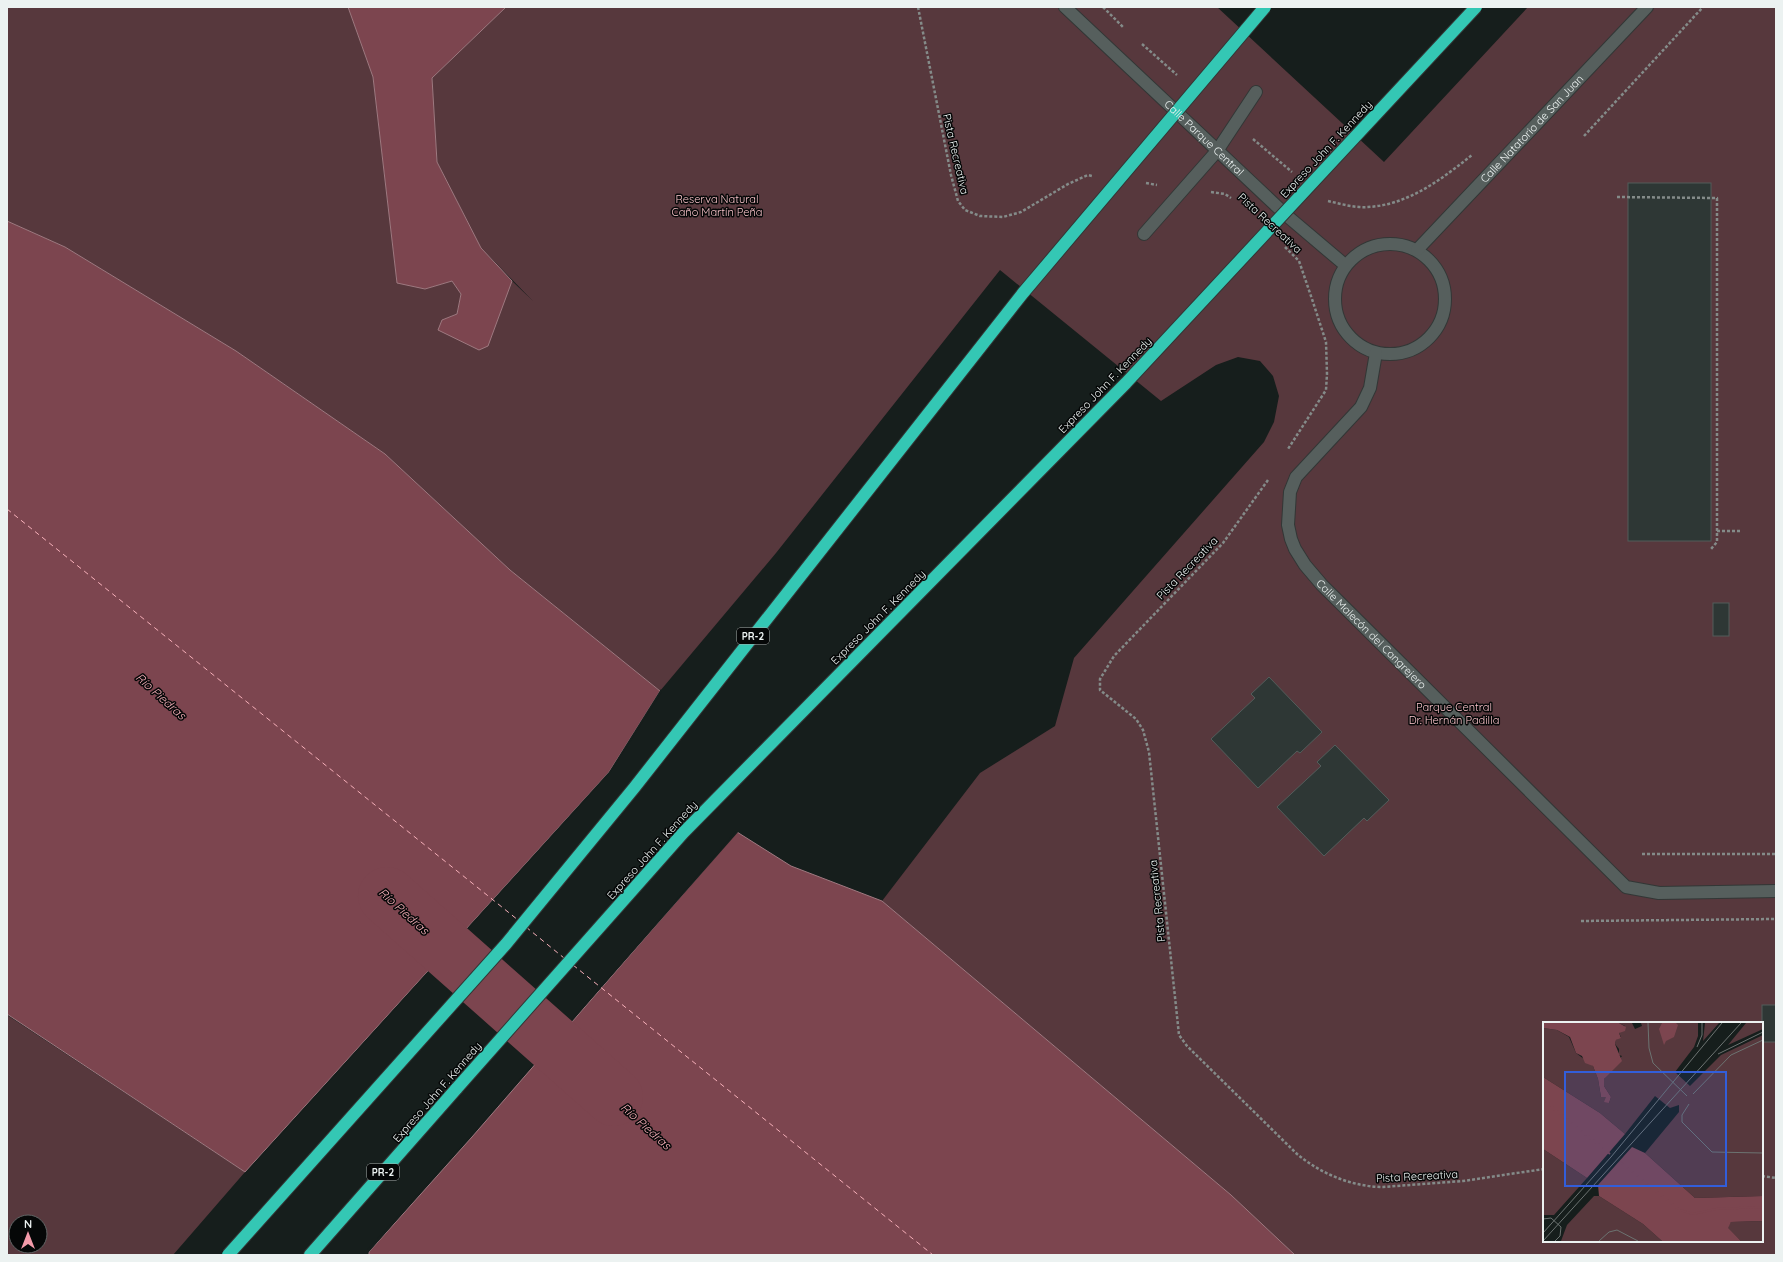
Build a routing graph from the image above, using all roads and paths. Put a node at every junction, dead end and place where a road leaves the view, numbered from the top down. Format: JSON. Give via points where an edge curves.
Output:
{"nodes":[{"id":1,"x":918,"y":7,"type":"edge"},
{"id":2,"x":1065,"y":7,"type":"edge"},
{"id":3,"x":1265,"y":7,"type":"edge"},
{"id":4,"x":1476,"y":7,"type":"edge"},
{"id":5,"x":1647,"y":7,"type":"edge"},
{"id":6,"x":1703,"y":7,"type":"edge"},
{"id":7,"x":1256,"y":92,"type":"dead end"},
{"id":8,"x":1584,"y":136,"type":"dead end"},
{"id":9,"x":1218,"y":151,"type":"junction"},
{"id":10,"x":1096,"y":176,"type":"dead end"},
{"id":11,"x":1140,"y":182,"type":"dead end"},
{"id":12,"x":1184,"y":189,"type":"junction"},
{"id":13,"x":1617,"y":197,"type":"dead end"},
{"id":14,"x":1235,"y":200,"type":"dead end"},
{"id":15,"x":1144,"y":234,"type":"dead end"},
{"id":16,"x":1283,"y":246,"type":"dead end"},
{"id":17,"x":1417,"y":250,"type":"junction"},
{"id":18,"x":1345,"y":265,"type":"junction"},
{"id":19,"x":1376,"y":353,"type":"junction"},
{"id":20,"x":1287,"y":451,"type":"dead end"},
{"id":21,"x":1270,"y":476,"type":"dead end"},
{"id":22,"x":1716,"y":531,"type":"junction"},
{"id":23,"x":1742,"y":531,"type":"dead end"},
{"id":24,"x":1711,"y":549,"type":"dead end"},
{"id":25,"x":1642,"y":854,"type":"dead end"},
{"id":26,"x":1776,"y":854,"type":"edge"},
{"id":27,"x":1776,"y":891,"type":"edge"},
{"id":28,"x":1776,"y":919,"type":"edge"},
{"id":29,"x":1581,"y":921,"type":"dead end"},
{"id":30,"x":1543,"y":1169,"type":"edge"},
{"id":31,"x":1763,"y":1176,"type":"edge"},
{"id":32,"x":1776,"y":1178,"type":"edge"},
{"id":33,"x":228,"y":1255,"type":"edge"},
{"id":34,"x":310,"y":1255,"type":"edge"}],
"edges":[{"from":1,"to":10,"type":"path","name":"Pista Recreativa","via":[[950,175],[958,202],[965,210],[980,216],[1003,217],[1021,212],[1088,175]]},
{"from":2,"to":9,"type":"lane","name":"Calle Parque Central"},
{"from":3,"to":33,"type":"highway","number":"PR-2","bridge":true,"via":[[1023,293],[634,788],[506,944]]},
{"from":4,"to":34,"type":"highway","name":"Expreso John F. Kennedy","number":"PR-2","bridge":true,"via":[[1126,383],[682,833]]},
{"from":5,"to":17,"type":"lane","name":"Calle Natatorio de San Juan"},
{"from":6,"to":8,"type":"path"},
{"from":7,"to":9,"type":"lane"},
{"from":9,"to":12,"type":"lane"},
{"from":9,"to":18,"type":"lane","name":"Calle Parque Central","via":[[1286,215]]},
{"from":11,"to":12,"type":"path","name":"Pista Recreativa"},
{"from":12,"to":14,"type":"path","name":"Pista Recreativa","via":[[1225,194]]},
{"from":12,"to":15,"type":"lane"},
{"from":13,"to":22,"type":"path","via":[[1716,198]]},
{"from":16,"to":20,"type":"path","name":"Pista Recreativa","via":[[1302,267],[1326,342],[1327,374],[1326,390]]},
{"from":17,"to":18,"type":"lane","via":[[1404,245],[1386,243],[1364,249]]},
{"from":17,"to":19,"type":"lane","via":[[1429,259],[1444,285],[1444,309],[1436,330],[1422,344],[1409,351]]},
{"from":18,"to":19,"type":"lane","via":[[1335,290],[1334,304],[1338,321],[1359,345]]},
{"from":19,"to":27,"type":"lane","name":"Calle Malecón del Cangrejero","via":[[1370,388],[1361,407],[1296,477],[1290,492],[1288,525],[1295,549],[1305,565],[1322,585],[1626,887],[1659,893]]},
{"from":21,"to":30,"type":"path","name":"Pista Recreativa","via":[[1223,543],[1114,656],[1100,679],[1100,690],[1136,719],[1143,730],[1149,752],[1178,1035],[1312,1167],[1348,1181],[1370,1187],[1384,1187],[1463,1181]]},
{"from":22,"to":23,"type":"path"},
{"from":22,"to":24,"type":"path","via":[[1716,542]]},
{"from":25,"to":26,"type":"path"},
{"from":28,"to":29,"type":"path"},
{"from":31,"to":32,"type":"path"}]}
